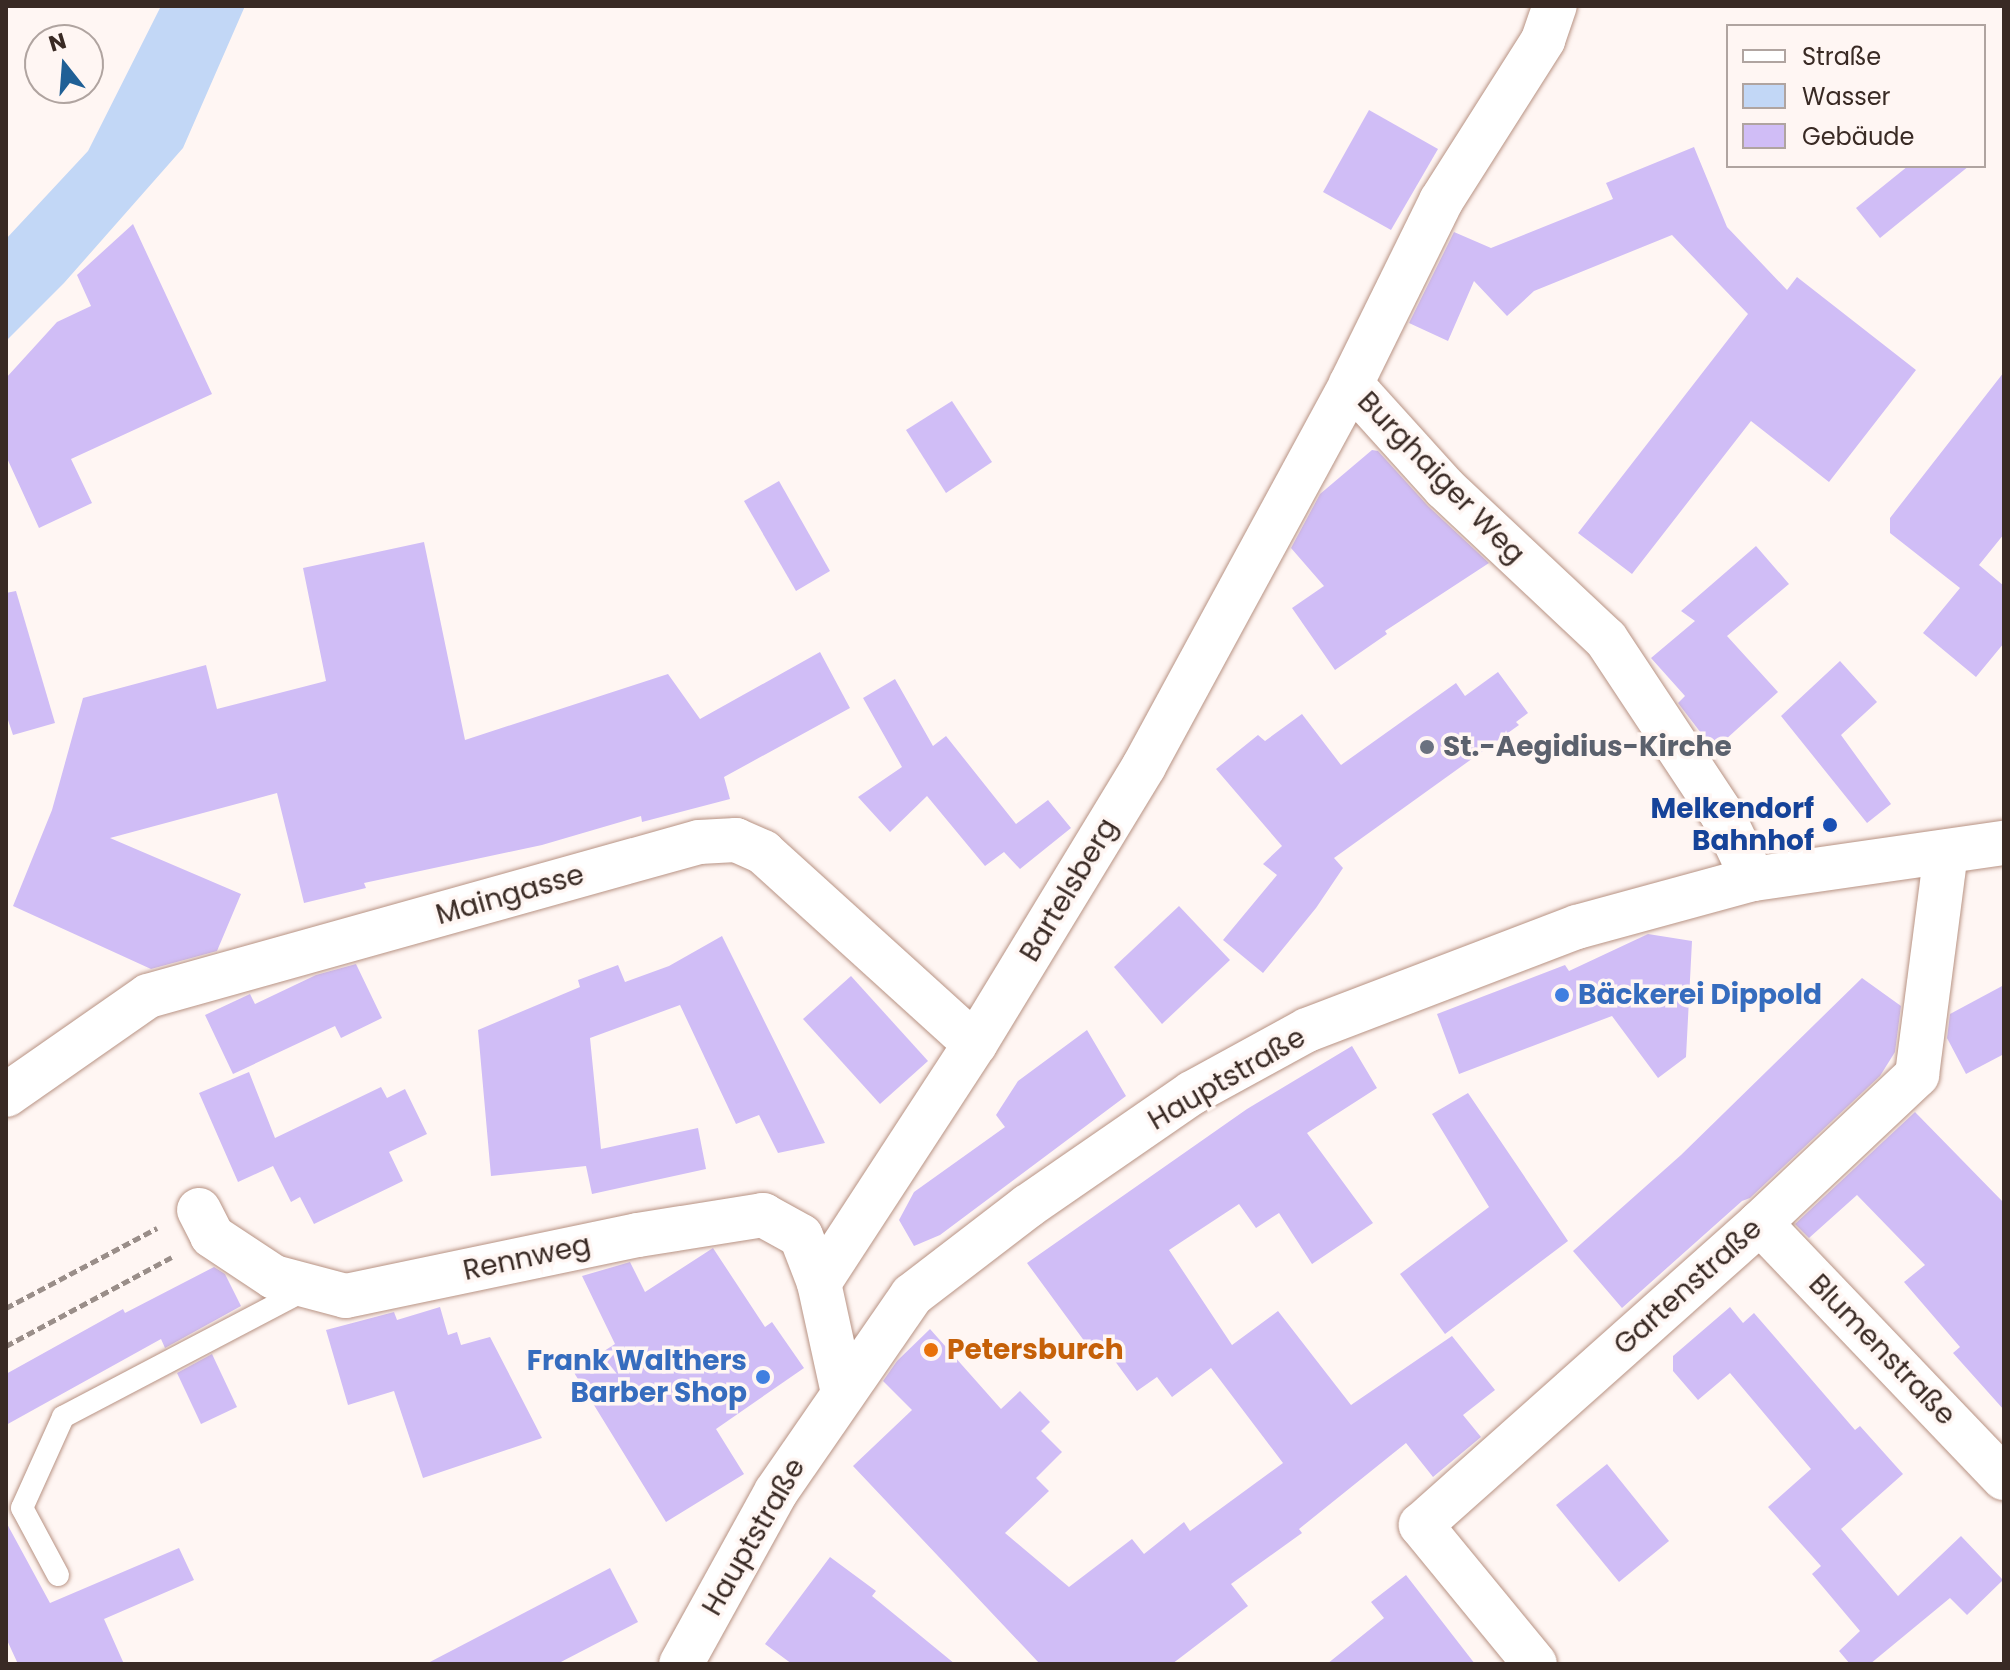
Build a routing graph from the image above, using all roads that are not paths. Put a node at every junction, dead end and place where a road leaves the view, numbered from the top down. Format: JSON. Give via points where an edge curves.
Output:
{"nodes":[{"id":1,"x":1555,"y":6,"type":"edge"},
{"id":2,"x":1351,"y":384,"type":"junction"},
{"id":3,"x":2004,"y":843,"type":"edge"},
{"id":4,"x":1946,"y":852,"type":"junction"},
{"id":5,"x":1753,"y":879,"type":"junction"},
{"id":6,"x":975,"y":1044,"type":"junction"},
{"id":7,"x":6,"y":1095,"type":"edge"},
{"id":8,"x":205,"y":1223,"type":"road end"},
{"id":9,"x":1760,"y":1223,"type":"junction"},
{"id":10,"x":819,"y":1283,"type":"junction"},
{"id":11,"x":312,"y":1287,"type":"junction"},
{"id":12,"x":843,"y":1393,"type":"junction"},
{"id":13,"x":2004,"y":1478,"type":"edge"},
{"id":14,"x":58,"y":1575,"type":"dead end"},
{"id":15,"x":681,"y":1664,"type":"edge"},
{"id":16,"x":1535,"y":1664,"type":"edge"}],
"edges":[{"from":1,"to":2,"type":"street","name":"Burghaiger Weg","via":[[1543,40],[1441,201]]},
{"from":2,"to":5,"type":"street","name":"Burghaiger Weg","via":[[1445,488],[1606,639],[1722,814]]},
{"from":2,"to":6,"type":"street","name":"Bartelsberg","via":[[1144,766]]},
{"from":3,"to":4,"type":"street","name":"Hauptstraße"},
{"from":4,"to":5,"type":"street","name":"Hauptstraße"},
{"from":4,"to":9,"type":"street","name":"Gartenstraße","via":[[1917,1075]]},
{"from":5,"to":12,"type":"street","name":"Hauptstraße","via":[[1577,927],[1307,1030],[1192,1093],[1028,1206],[912,1295]]},
{"from":6,"to":7,"type":"street","name":"Maingasse","via":[[763,852],[736,840],[699,842],[148,996]]},
{"from":6,"to":10,"type":"street","name":"Bartelsberg"},
{"from":8,"to":11,"type":"street","name":"Rennweg","via":[[274,1277]]},
{"from":9,"to":13,"type":"street","name":"Blumenstraße"},
{"from":9,"to":16,"type":"street","name":"Gartenstraße","via":[[1421,1525]]},
{"from":10,"to":11,"type":"street","name":"Rennweg","via":[[801,1236],[763,1215],[638,1235],[346,1296]]},
{"from":10,"to":12,"type":"street"},
{"from":11,"to":14,"type":"lane","via":[[63,1417],[22,1508]]},
{"from":12,"to":15,"type":"street","name":"Hauptstraße","via":[[776,1492]]}]}
